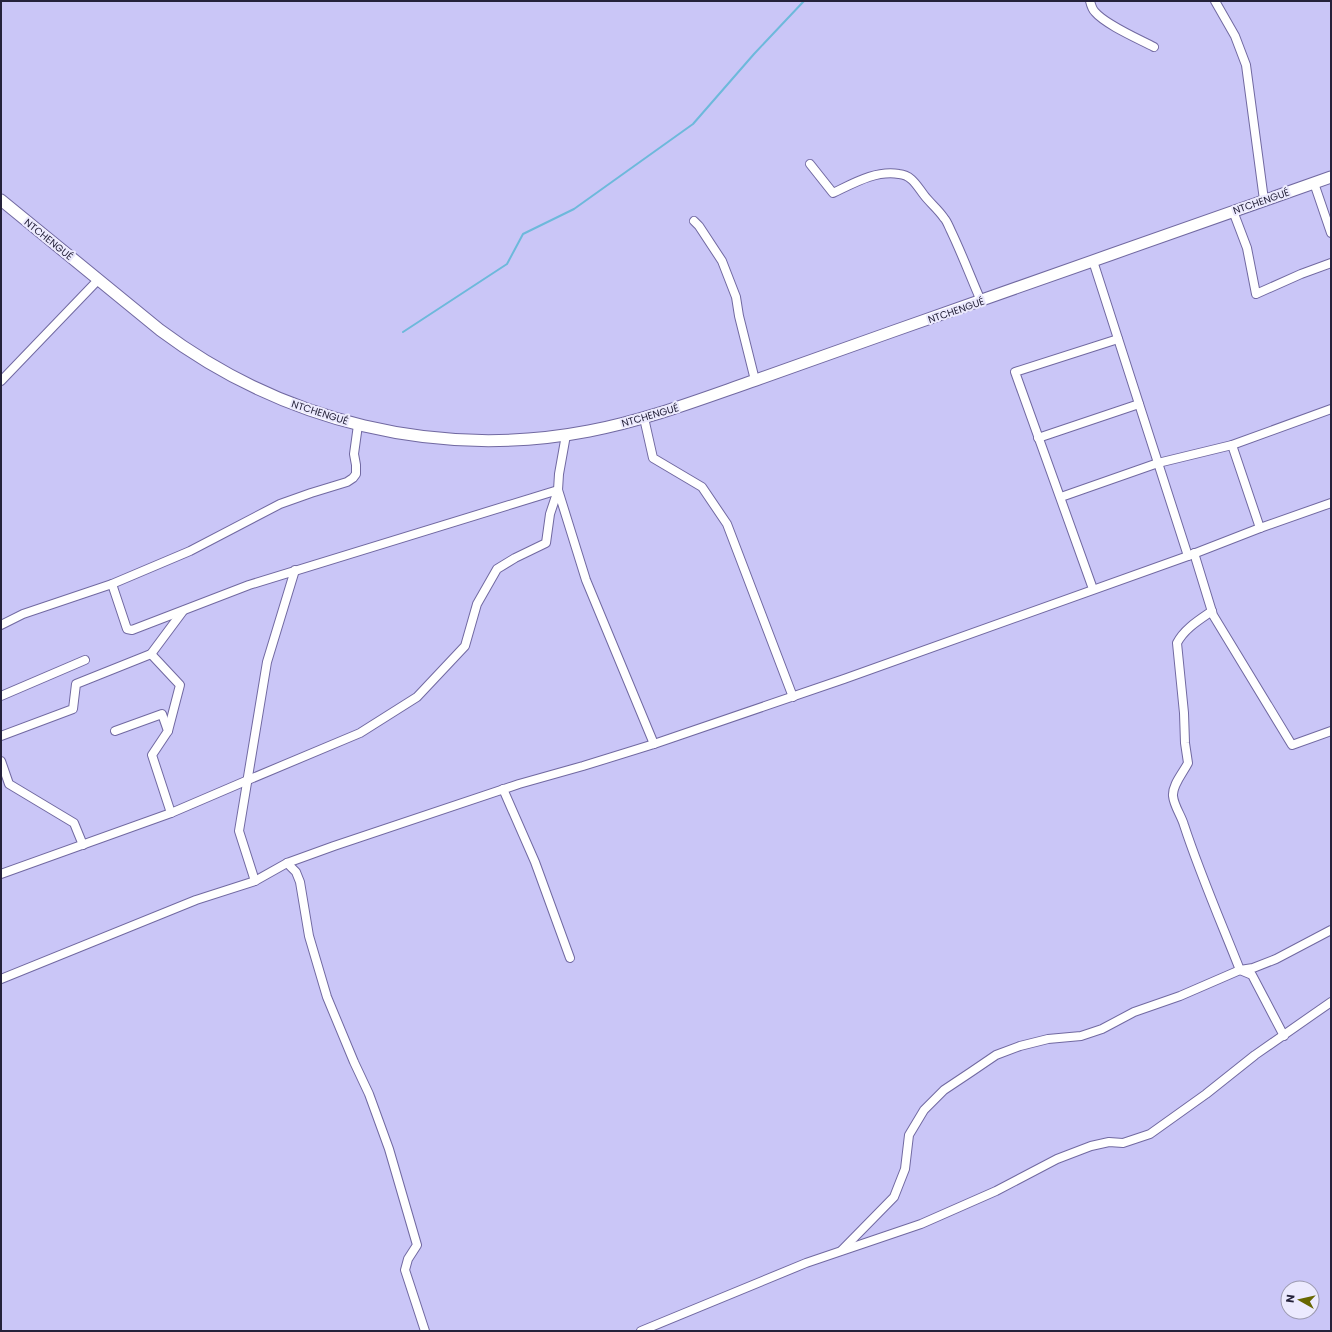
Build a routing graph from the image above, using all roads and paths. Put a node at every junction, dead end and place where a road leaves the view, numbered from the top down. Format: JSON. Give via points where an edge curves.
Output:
{"nodes":[{"id":1,"x":1090,"y":1,"type":"edge"},
{"id":2,"x":1215,"y":1,"type":"edge"},
{"id":3,"x":1154,"y":48,"type":"dead end"},
{"id":4,"x":810,"y":164,"type":"dead end"},
{"id":5,"x":1331,"y":177,"type":"edge"},
{"id":6,"x":1314,"y":183,"type":"junction"},
{"id":7,"x":1,"y":200,"type":"edge"},
{"id":8,"x":1264,"y":200,"type":"junction"},
{"id":9,"x":1233,"y":211,"type":"junction"},
{"id":10,"x":694,"y":222,"type":"dead end"},
{"id":11,"x":1331,"y":233,"type":"edge"},
{"id":12,"x":1092,"y":261,"type":"junction"},
{"id":13,"x":1331,"y":263,"type":"edge"},
{"id":14,"x":98,"y":280,"type":"junction"},
{"id":15,"x":981,"y":301,"type":"junction"},
{"id":16,"x":1118,"y":339,"type":"junction"},
{"id":17,"x":756,"y":380,"type":"junction"},
{"id":18,"x":1,"y":382,"type":"edge"},
{"id":19,"x":1138,"y":404,"type":"junction"},
{"id":20,"x":1331,"y":409,"type":"edge"},
{"id":21,"x":644,"y":418,"type":"junction"},
{"id":22,"x":358,"y":424,"type":"junction"},
{"id":23,"x":566,"y":435,"type":"junction"},
{"id":24,"x":1038,"y":438,"type":"junction"},
{"id":25,"x":1232,"y":444,"type":"junction"},
{"id":26,"x":1158,"y":463,"type":"junction"},
{"id":27,"x":558,"y":490,"type":"junction"},
{"id":28,"x":1061,"y":497,"type":"junction"},
{"id":29,"x":1331,"y":503,"type":"edge"},
{"id":30,"x":1260,"y":528,"type":"junction"},
{"id":31,"x":1191,"y":554,"type":"junction"},
{"id":32,"x":295,"y":570,"type":"junction"},
{"id":33,"x":112,"y":584,"type":"junction"},
{"id":34,"x":1094,"y":589,"type":"junction"},
{"id":35,"x":184,"y":610,"type":"junction"},
{"id":36,"x":1212,"y":611,"type":"junction"},
{"id":37,"x":1,"y":626,"type":"edge"},
{"id":38,"x":151,"y":654,"type":"junction"},
{"id":39,"x":85,"y":660,"type":"dead end"},
{"id":40,"x":1,"y":696,"type":"edge"},
{"id":41,"x":793,"y":696,"type":"junction"},
{"id":42,"x":115,"y":731,"type":"dead end"},
{"id":43,"x":168,"y":731,"type":"junction"},
{"id":44,"x":1331,"y":731,"type":"edge"},
{"id":45,"x":1,"y":736,"type":"edge"},
{"id":46,"x":654,"y":744,"type":"junction"},
{"id":47,"x":1,"y":760,"type":"edge"},
{"id":48,"x":248,"y":780,"type":"junction"},
{"id":49,"x":503,"y":789,"type":"junction"},
{"id":50,"x":171,"y":813,"type":"junction"},
{"id":51,"x":83,"y":845,"type":"junction"},
{"id":52,"x":287,"y":864,"type":"junction"},
{"id":53,"x":1,"y":874,"type":"edge"},
{"id":54,"x":255,"y":881,"type":"junction"},
{"id":55,"x":1331,"y":930,"type":"edge"},
{"id":56,"x":570,"y":958,"type":"dead end"},
{"id":57,"x":1240,"y":970,"type":"junction"},
{"id":58,"x":1,"y":978,"type":"edge"},
{"id":59,"x":1331,"y":1002,"type":"edge"},
{"id":60,"x":1284,"y":1036,"type":"junction"},
{"id":61,"x":840,"y":1252,"type":"junction"},
{"id":62,"x":425,"y":1331,"type":"edge"},
{"id":63,"x":641,"y":1331,"type":"edge"}],
"edges":[{"from":1,"to":3,"type":"street","via":[[1091,7],[1106,21]]},
{"from":2,"to":8,"type":"street","via":[[1236,36],[1246,65]]},
{"from":4,"to":15,"type":"street","via":[[833,193],[864,178],[877,175],[901,174],[912,180],[945,218]]},
{"from":5,"to":6,"type":"main road","name":"NTCHENGUÉ"},
{"from":6,"to":8,"type":"main road","name":"NTCHENGUÉ"},
{"from":6,"to":11,"type":"street"},
{"from":7,"to":14,"type":"main road","name":"NTCHENGUÉ"},
{"from":8,"to":9,"type":"main road","name":"NTCHENGUÉ"},
{"from":9,"to":12,"type":"main road","name":"NTCHENGUÉ"},
{"from":9,"to":13,"type":"street","via":[[1247,248],[1256,294]]},
{"from":10,"to":17,"type":"street","via":[[725,268],[736,297]]},
{"from":12,"to":15,"type":"main road","name":"NTCHENGUÉ"},
{"from":12,"to":16,"type":"street"},
{"from":14,"to":18,"type":"street"},
{"from":14,"to":22,"type":"main road","name":"NTCHENGUÉ","via":[[170,338],[215,367],[294,404]]},
{"from":15,"to":17,"type":"main road","name":"NTCHENGUÉ"},
{"from":16,"to":19,"type":"street"},
{"from":16,"to":24,"type":"street","via":[[1015,372]]},
{"from":17,"to":21,"type":"main road","name":"NTCHENGUÉ"},
{"from":19,"to":24,"type":"street"},
{"from":19,"to":26,"type":"street"},
{"from":20,"to":25,"type":"street"},
{"from":21,"to":23,"type":"main road","name":"NTCHENGUÉ"},
{"from":21,"to":41,"type":"street","via":[[654,458],[702,487],[727,524]]},
{"from":22,"to":23,"type":"main road","name":"NTCHENGUÉ","via":[[419,437],[464,441]]},
{"from":22,"to":33,"type":"street","via":[[354,454],[356,474],[347,482],[280,504],[190,551]]},
{"from":23,"to":27,"type":"street"},
{"from":24,"to":28,"type":"street"},
{"from":25,"to":26,"type":"street"},
{"from":25,"to":30,"type":"street"},
{"from":26,"to":28,"type":"street"},
{"from":26,"to":31,"type":"street"},
{"from":27,"to":32,"type":"street"},
{"from":27,"to":46,"type":"street","via":[[586,580]]},
{"from":27,"to":48,"type":"street","via":[[550,514],[546,543],[497,569],[477,604],[465,646],[417,697],[360,733]]},
{"from":28,"to":34,"type":"street"},
{"from":29,"to":30,"type":"street"},
{"from":30,"to":31,"type":"street"},
{"from":31,"to":34,"type":"street"},
{"from":31,"to":36,"type":"street"},
{"from":32,"to":35,"type":"street","via":[[249,584]]},
{"from":32,"to":48,"type":"street","via":[[268,662]]},
{"from":33,"to":35,"type":"street","via":[[127,629],[132,630]]},
{"from":33,"to":37,"type":"street","via":[[23,614]]},
{"from":34,"to":41,"type":"street"},
{"from":35,"to":38,"type":"street"},
{"from":36,"to":44,"type":"street","via":[[1292,745]]},
{"from":36,"to":57,"type":"street","via":[[1190,626],[1177,643],[1184,713],[1184,743],[1188,763],[1175,786],[1173,795],[1191,848]]},
{"from":38,"to":43,"type":"street","via":[[180,685]]},
{"from":38,"to":45,"type":"street","via":[[76,684],[73,709]]},
{"from":39,"to":40,"type":"street"},
{"from":41,"to":46,"type":"street"},
{"from":42,"to":43,"type":"street","via":[[162,714]]},
{"from":43,"to":50,"type":"street","via":[[152,755]]},
{"from":46,"to":49,"type":"street"},
{"from":47,"to":51,"type":"street","via":[[9,784],[74,823]]},
{"from":48,"to":50,"type":"street"},
{"from":48,"to":54,"type":"street","via":[[239,831]]},
{"from":49,"to":52,"type":"street"},
{"from":49,"to":56,"type":"street","via":[[535,862]]},
{"from":50,"to":51,"type":"street"},
{"from":51,"to":53,"type":"street"},
{"from":52,"to":54,"type":"street"},
{"from":52,"to":62,"type":"street","via":[[296,872],[300,882],[309,936],[327,997],[390,1149],[417,1245],[408,1259],[405,1270]]},
{"from":54,"to":58,"type":"street","via":[[196,900]]},
{"from":55,"to":57,"type":"street","via":[[1276,959]]},
{"from":57,"to":60,"type":"street","via":[[1252,975]]},
{"from":57,"to":61,"type":"street","via":[[1180,996],[1134,1012],[1102,1029],[1081,1036],[1048,1039],[996,1055],[944,1090],[924,1110],[909,1135],[905,1169],[894,1197]]},
{"from":59,"to":60,"type":"street"},
{"from":60,"to":61,"type":"street","via":[[1150,1134],[1123,1143],[1109,1142],[1091,1146],[922,1224]]},
{"from":61,"to":63,"type":"street","via":[[806,1263]]}]}
